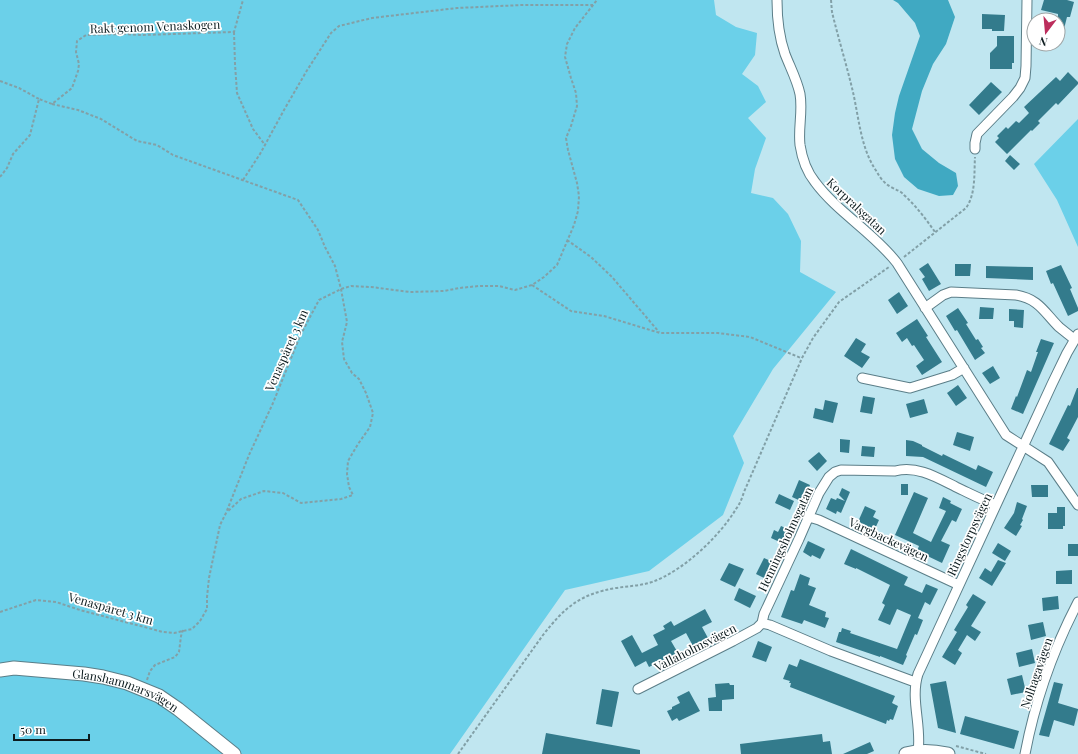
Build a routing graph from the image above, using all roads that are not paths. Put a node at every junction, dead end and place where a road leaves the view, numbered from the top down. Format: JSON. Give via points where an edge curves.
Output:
{"nodes":[{"id":1,"x":777,"y":0,"type":"edge"},
{"id":2,"x":1027,"y":0,"type":"edge"},
{"id":3,"x":975,"y":149,"type":"road end"},
{"id":4,"x":925,"y":308,"type":"junction"},
{"id":5,"x":1076,"y":336,"type":"edge"},
{"id":6,"x":964,"y":368,"type":"junction"},
{"id":7,"x":862,"y":378,"type":"dead end"},
{"id":8,"x":1023,"y":446,"type":"junction"},
{"id":9,"x":996,"y":505,"type":"junction"},
{"id":10,"x":1078,"y":505,"type":"edge"},
{"id":11,"x":809,"y":517,"type":"junction"},
{"id":12,"x":959,"y":585,"type":"junction"},
{"id":13,"x":1078,"y":602,"type":"edge"},
{"id":14,"x":762,"y":623,"type":"junction"},
{"id":15,"x":0,"y":670,"type":"edge"},
{"id":16,"x":915,"y":682,"type":"junction"},
{"id":17,"x":638,"y":689,"type":"dead end"},
{"id":18,"x":912,"y":753,"type":"edge"},
{"id":19,"x":234,"y":754,"type":"edge"},
{"id":20,"x":948,"y":754,"type":"edge"},
{"id":21,"x":1025,"y":754,"type":"edge"}],
"edges":[{"from":1,"to":4,"type":"street","name":"Korpralsgatan","via":[[782,42],[800,92],[800,146],[809,172],[828,198],[883,247]]},
{"from":2,"to":3,"type":"street","via":[[1025,78],[1013,98],[977,134]]},
{"from":4,"to":5,"type":"street","via":[[951,292],[1016,295],[1031,299],[1060,328]]},
{"from":4,"to":6,"type":"street","name":"Korpralsgatan"},
{"from":5,"to":8,"type":"street","name":"Ringstorpsvägen"},
{"from":6,"to":7,"type":"street","via":[[952,375],[910,388]]},
{"from":6,"to":8,"type":"street","name":"Korpralsgatan","via":[[1006,435]]},
{"from":8,"to":9,"type":"street","name":"Ringstorpsvägen"},
{"from":8,"to":10,"type":"street","via":[[1048,462]]},
{"from":9,"to":11,"type":"street","name":"Henningsholmsgatan","via":[[928,473],[901,469],[849,469],[835,472],[829,477]]},
{"from":9,"to":12,"type":"street","name":"Ringstorpsvägen"},
{"from":11,"to":12,"type":"street","name":"Vargbackevägen"},
{"from":11,"to":14,"type":"street","name":"Henningsholmsgatan"},
{"from":12,"to":16,"type":"street","name":"Ringstorpsvägen"},
{"from":13,"to":21,"type":"street","name":"Nolhagavägen","via":[[1050,663]]},
{"from":14,"to":16,"type":"street"},
{"from":14,"to":17,"type":"street","name":"Vallaholmsvägen","via":[[758,628]]},
{"from":15,"to":19,"type":"street","name":"Glanshammarsvägen","via":[[14,668],[84,674],[126,683],[159,696]]},
{"from":16,"to":18,"type":"street","name":"Ringstorpsvägen","via":[[919,742]]},
{"from":18,"to":20,"type":"street","via":[[932,751]]}]}
